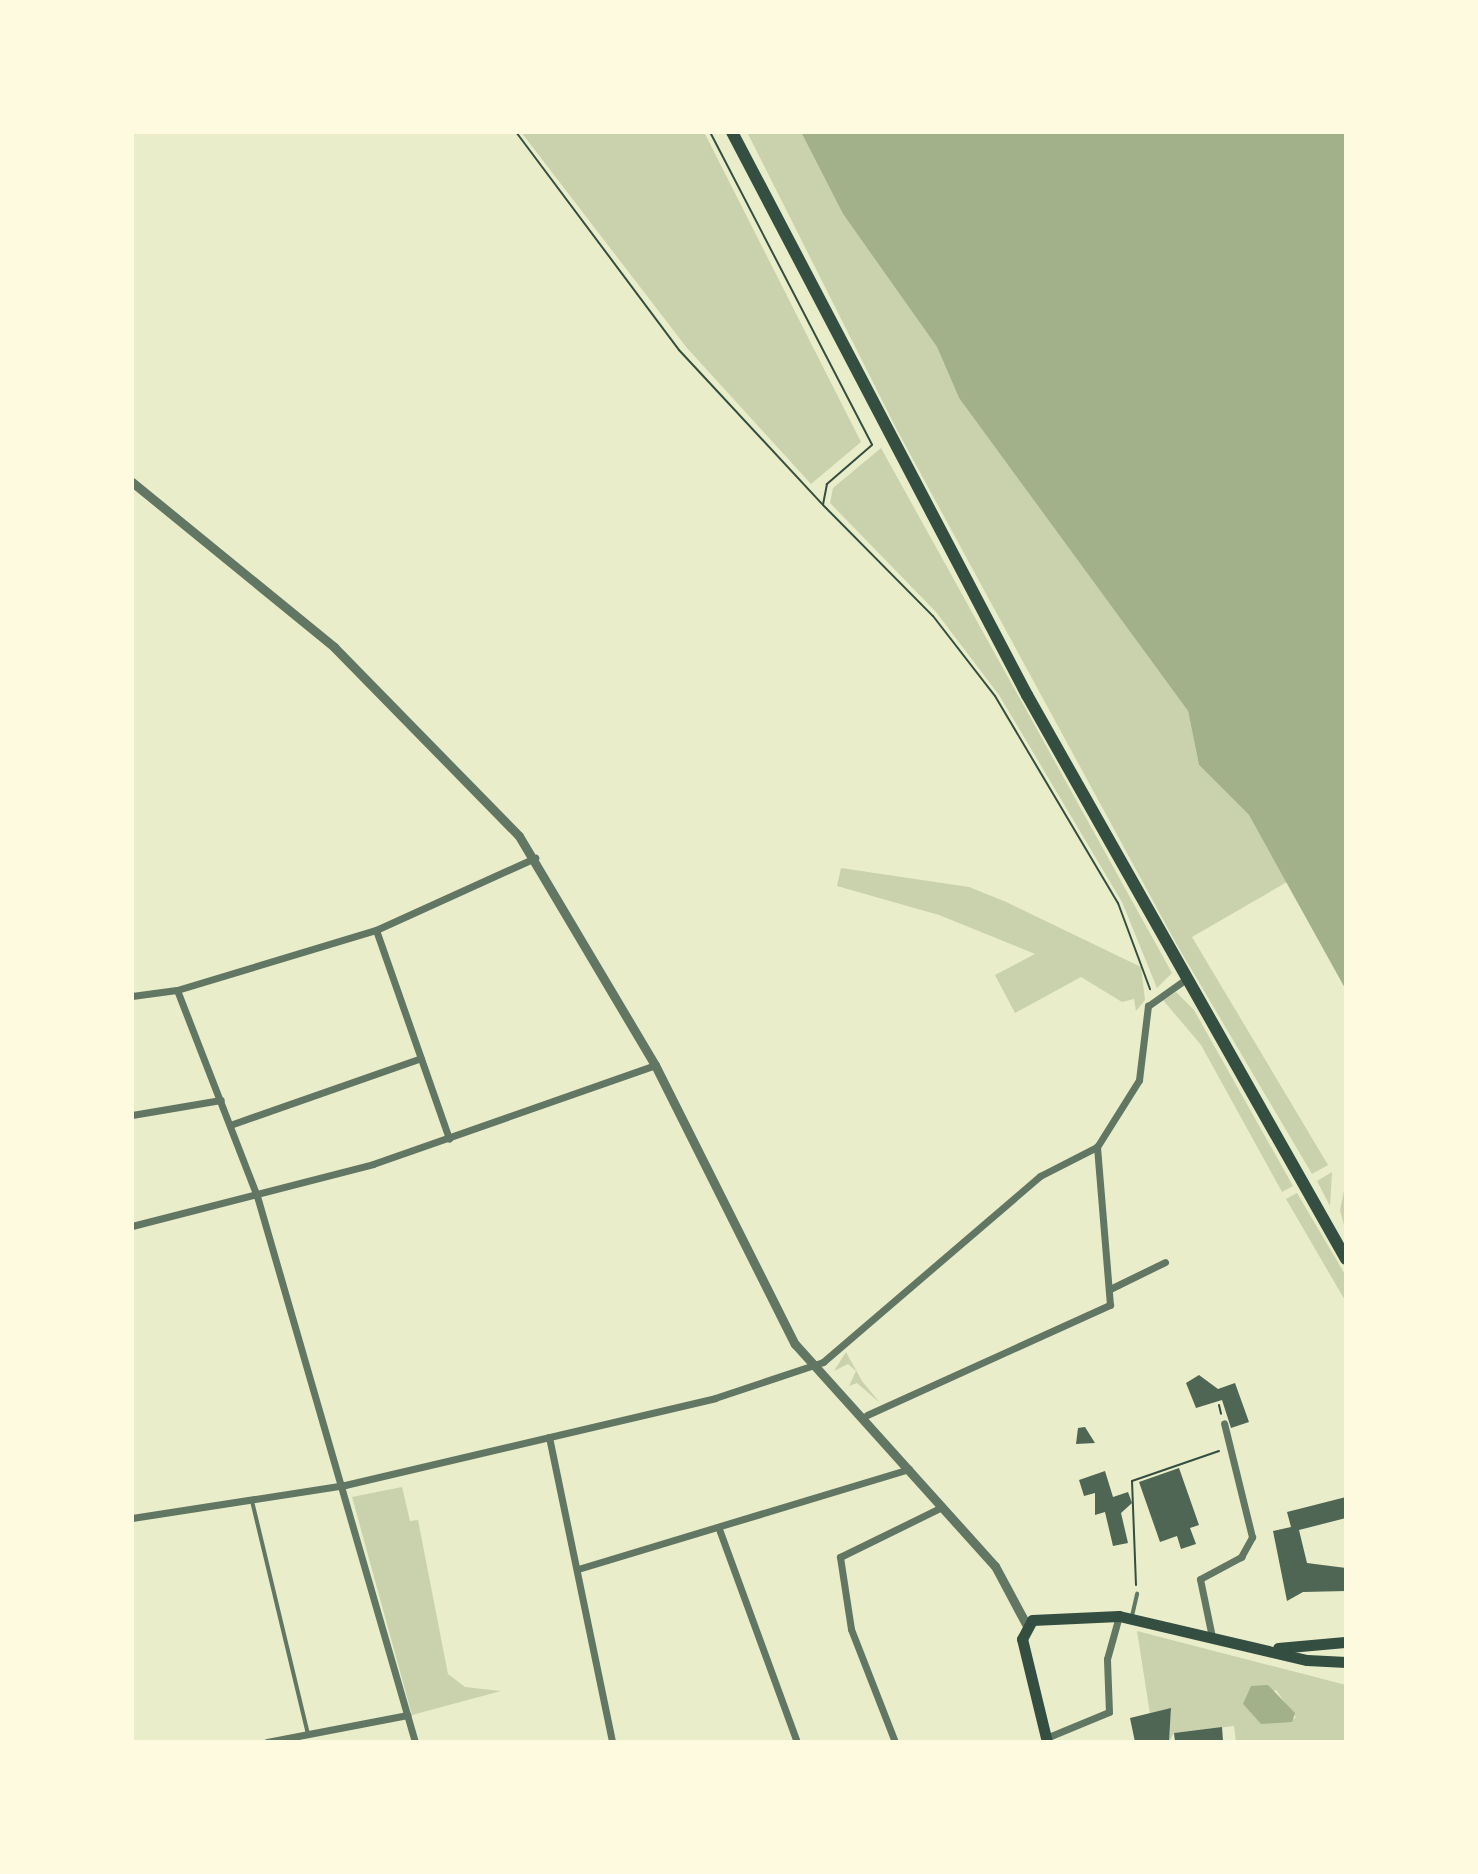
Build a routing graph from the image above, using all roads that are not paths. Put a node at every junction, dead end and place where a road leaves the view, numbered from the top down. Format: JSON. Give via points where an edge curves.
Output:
{"nodes":[{"id":1,"x":732,"y":132,"type":"edge"},
{"id":2,"x":132,"y":482,"type":"edge"},
{"id":3,"x":535,"y":858,"type":"junction"},
{"id":4,"x":376,"y":930,"type":"junction"},
{"id":5,"x":1186,"y":979,"type":"junction"},
{"id":6,"x":177,"y":990,"type":"junction"},
{"id":7,"x":132,"y":996,"type":"edge"},
{"id":8,"x":421,"y":1058,"type":"junction"},
{"id":9,"x":655,"y":1065,"type":"junction"},
{"id":10,"x":221,"y":1100,"type":"junction"},
{"id":11,"x":132,"y":1115,"type":"edge"},
{"id":12,"x":230,"y":1125,"type":"junction"},
{"id":13,"x":449,"y":1139,"type":"junction"},
{"id":14,"x":1097,"y":1147,"type":"junction"},
{"id":15,"x":257,"y":1196,"type":"junction"},
{"id":16,"x":132,"y":1226,"type":"edge"},
{"id":17,"x":1346,"y":1259,"type":"edge"},
{"id":18,"x":1165,"y":1262,"type":"dead end"},
{"id":19,"x":1112,"y":1288,"type":"junction"},
{"id":20,"x":812,"y":1365,"type":"junction"},
{"id":21,"x":867,"y":1415,"type":"junction"},
{"id":22,"x":1224,"y":1423,"type":"dead end"},
{"id":23,"x":549,"y":1437,"type":"junction"},
{"id":24,"x":911,"y":1468,"type":"junction"},
{"id":25,"x":345,"y":1485,"type":"junction"},
{"id":26,"x":252,"y":1501,"type":"junction"},
{"id":27,"x":940,"y":1508,"type":"junction"},
{"id":28,"x":132,"y":1518,"type":"edge"},
{"id":29,"x":719,"y":1529,"type":"junction"},
{"id":30,"x":578,"y":1569,"type":"junction"},
{"id":31,"x":1137,"y":1594,"type":"road end"},
{"id":32,"x":1119,"y":1616,"type":"junction"},
{"id":33,"x":1132,"y":1619,"type":"junction"},
{"id":34,"x":1026,"y":1624,"type":"junction"},
{"id":35,"x":1212,"y":1637,"type":"junction"},
{"id":36,"x":1346,"y":1639,"type":"edge"},
{"id":37,"x":1262,"y":1649,"type":"junction"},
{"id":38,"x":1346,"y":1662,"type":"edge"},
{"id":39,"x":407,"y":1715,"type":"junction"},
{"id":40,"x":308,"y":1735,"type":"junction"},
{"id":41,"x":1046,"y":1740,"type":"edge"},
{"id":42,"x":267,"y":1742,"type":"edge"},
{"id":43,"x":415,"y":1742,"type":"edge"},
{"id":44,"x":612,"y":1742,"type":"edge"},
{"id":45,"x":797,"y":1742,"type":"edge"},
{"id":46,"x":895,"y":1742,"type":"edge"}],
"edges":[{"from":1,"to":5,"type":"main road","via":[[923,502]]},
{"from":2,"to":3,"type":"street","via":[[334,647],[492,805]]},
{"from":3,"to":4,"type":"street"},
{"from":3,"to":9,"type":"street"},
{"from":4,"to":6,"type":"street"},
{"from":4,"to":8,"type":"street"},
{"from":5,"to":14,"type":"street","via":[[1155,997],[1145,1020],[1139,1080]]},
{"from":5,"to":17,"type":"main road"},
{"from":6,"to":7,"type":"street"},
{"from":6,"to":10,"type":"street"},
{"from":8,"to":12,"type":"street"},
{"from":8,"to":13,"type":"street"},
{"from":9,"to":13,"type":"street"},
{"from":9,"to":20,"type":"street","via":[[764,1290]]},
{"from":10,"to":11,"type":"street"},
{"from":10,"to":12,"type":"street"},
{"from":12,"to":15,"type":"street"},
{"from":13,"to":15,"type":"street"},
{"from":14,"to":19,"type":"street"},
{"from":14,"to":20,"type":"street","via":[[1040,1176]]},
{"from":15,"to":16,"type":"street"},
{"from":15,"to":25,"type":"street"},
{"from":18,"to":19,"type":"street"},
{"from":19,"to":21,"type":"street","via":[[1110,1305]]},
{"from":20,"to":21,"type":"street"},
{"from":20,"to":23,"type":"street","via":[[715,1398]]},
{"from":21,"to":24,"type":"street"},
{"from":22,"to":35,"type":"street","via":[[1252,1537],[1241,1557],[1200,1579]]},
{"from":23,"to":25,"type":"street"},
{"from":23,"to":30,"type":"street"},
{"from":24,"to":27,"type":"street"},
{"from":24,"to":29,"type":"street"},
{"from":25,"to":26,"type":"street"},
{"from":25,"to":39,"type":"street"},
{"from":26,"to":28,"type":"street"},
{"from":26,"to":40,"type":"lane"},
{"from":27,"to":34,"type":"street","via":[[995,1566]]},
{"from":27,"to":46,"type":"street","via":[[840,1557],[851,1629]]},
{"from":29,"to":30,"type":"street"},
{"from":29,"to":45,"type":"street"},
{"from":30,"to":44,"type":"street"},
{"from":31,"to":33,"type":"lane"},
{"from":32,"to":33,"type":"main road"},
{"from":32,"to":34,"type":"main road","via":[[1063,1614]]},
{"from":32,"to":41,"type":"street","via":[[1107,1659],[1109,1712]]},
{"from":33,"to":35,"type":"main road"},
{"from":34,"to":41,"type":"main road","via":[[1022,1639]]},
{"from":35,"to":37,"type":"main road"},
{"from":36,"to":37,"type":"main road"},
{"from":37,"to":38,"type":"main road"},
{"from":39,"to":40,"type":"street"},
{"from":39,"to":43,"type":"street"},
{"from":40,"to":42,"type":"street"}]}
